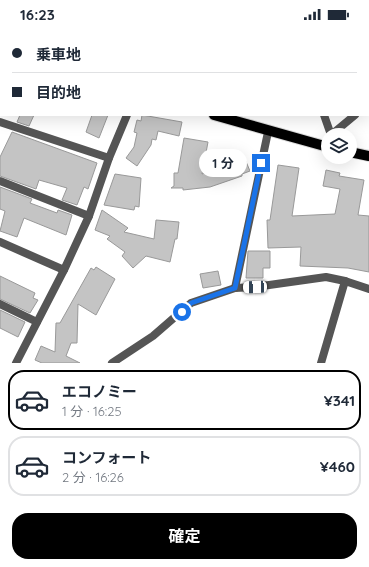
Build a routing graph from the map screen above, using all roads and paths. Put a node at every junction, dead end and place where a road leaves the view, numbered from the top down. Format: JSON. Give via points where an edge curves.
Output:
{"nodes":[{"id":1,"x":127,"y":116,"type":"edge"},
{"id":2,"x":217,"y":116,"type":"edge"},
{"id":3,"x":324,"y":116,"type":"edge"},
{"id":4,"x":354,"y":116,"type":"edge"},
{"id":5,"x":0,"y":122,"type":"edge"},
{"id":6,"x":329,"y":128,"type":"edge"},
{"id":7,"x":339,"y":128,"type":"edge"},
{"id":8,"x":268,"y":132,"type":"junction"},
{"id":9,"x":321,"y":145,"type":"edge"},
{"id":10,"x":357,"y":153,"type":"edge"},
{"id":11,"x":369,"y":156,"type":"edge"},
{"id":12,"x":109,"y":158,"type":"junction"},
{"id":13,"x":0,"y":181,"type":"edge"},
{"id":14,"x":89,"y":216,"type":"junction"},
{"id":15,"x":0,"y":242,"type":"edge"},
{"id":16,"x":64,"y":270,"type":"junction"},
{"id":17,"x":345,"y":281,"type":"junction"},
{"id":18,"x":235,"y":288,"type":"junction"},
{"id":19,"x":369,"y":289,"type":"edge"},
{"id":20,"x":0,"y":304,"type":"edge"},
{"id":21,"x":37,"y":322,"type":"junction"},
{"id":22,"x":16,"y":363,"type":"edge"},
{"id":23,"x":112,"y":363,"type":"edge"},
{"id":24,"x":321,"y":363,"type":"edge"}],
"edges":[{"from":1,"to":12,"type":"street"},
{"from":2,"to":8,"type":"main road"},
{"from":3,"to":6,"type":"street"},
{"from":4,"to":7,"type":"street"},
{"from":5,"to":12,"type":"street"},
{"from":8,"to":9,"type":"main road"},
{"from":8,"to":18,"type":"street"},
{"from":10,"to":11,"type":"main road"},
{"from":12,"to":14,"type":"street"},
{"from":13,"to":14,"type":"street"},
{"from":14,"to":16,"type":"street"},
{"from":15,"to":16,"type":"street"},
{"from":16,"to":21,"type":"street"},
{"from":17,"to":18,"type":"street","via":[[326,277]]},
{"from":17,"to":19,"type":"street"},
{"from":17,"to":24,"type":"street"},
{"from":18,"to":23,"type":"street","via":[[191,303],[153,336]]},
{"from":20,"to":21,"type":"street"},
{"from":21,"to":22,"type":"street"}]}
